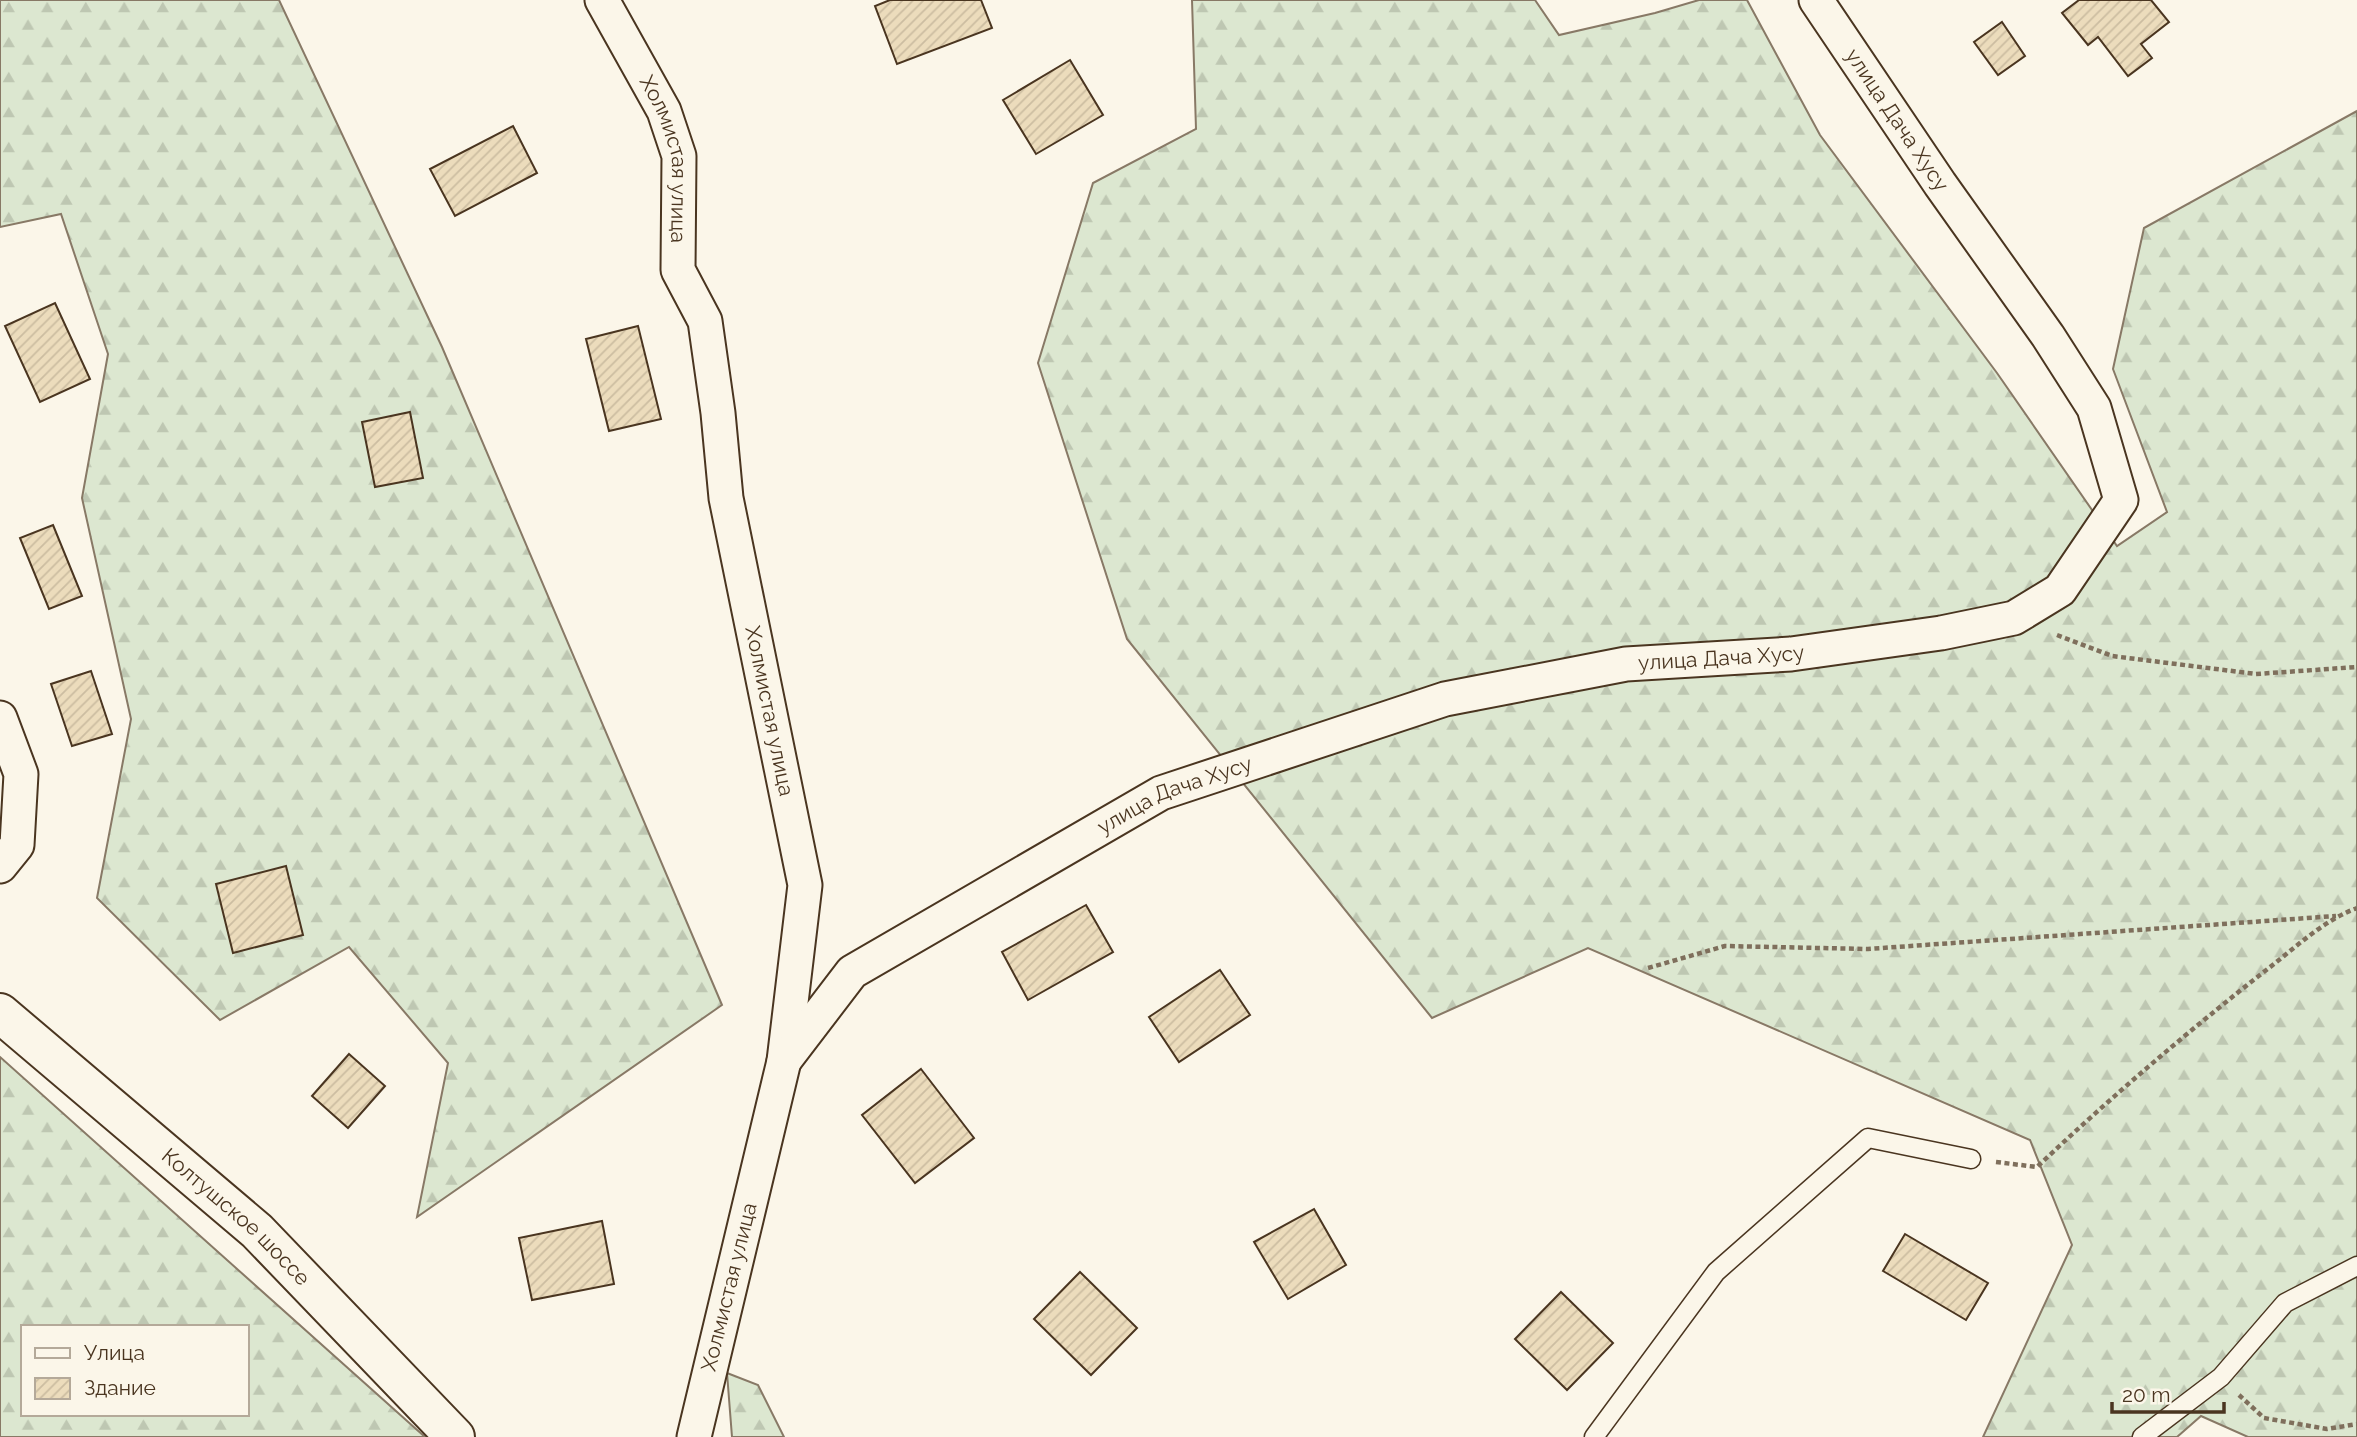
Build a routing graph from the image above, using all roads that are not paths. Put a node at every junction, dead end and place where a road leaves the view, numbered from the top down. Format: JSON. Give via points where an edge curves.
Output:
{"nodes":[{"id":1,"x":602,"y":0,"type":"edge"},
{"id":2,"x":1816,"y":0,"type":"edge"},
{"id":3,"x":0,"y":718,"type":"edge"},
{"id":4,"x":0,"y":866,"type":"edge"},
{"id":5,"x":0,"y":1013,"type":"edge"},
{"id":6,"x":784,"y":1061,"type":"junction"},
{"id":7,"x":1971,"y":1160,"type":"road end"},
{"id":8,"x":2357,"y":1266,"type":"edge"},
{"id":9,"x":455,"y":1437,"type":"edge"},
{"id":10,"x":694,"y":1437,"type":"edge"},
{"id":11,"x":1594,"y":1437,"type":"edge"},
{"id":12,"x":2142,"y":1437,"type":"edge"}],
"edges":[{"from":1,"to":6,"type":"street","name":"Холмистая улица","via":[[664,111],[679,156],[678,270],[705,321],[726,498],[805,885]]},
{"from":2,"to":6,"type":"street","name":"улица Дача Хусу","via":[[2094,408],[2121,500],[2060,590],[2014,618],[1941,633],[1791,653],[1626,664],[1445,699],[1161,793],[852,972]]},
{"from":3,"to":4,"type":"street","via":[[21,774],[17,845]]},
{"from":5,"to":9,"type":"street","name":"Колтушское шоссе","via":[[257,1231]]},
{"from":6,"to":10,"type":"street","name":"Холмистая улица"},
{"from":7,"to":11,"type":"lane","via":[[1868,1138],[1716,1272]]},
{"from":8,"to":12,"type":"lane","via":[[2285,1303],[2221,1377]]}]}
